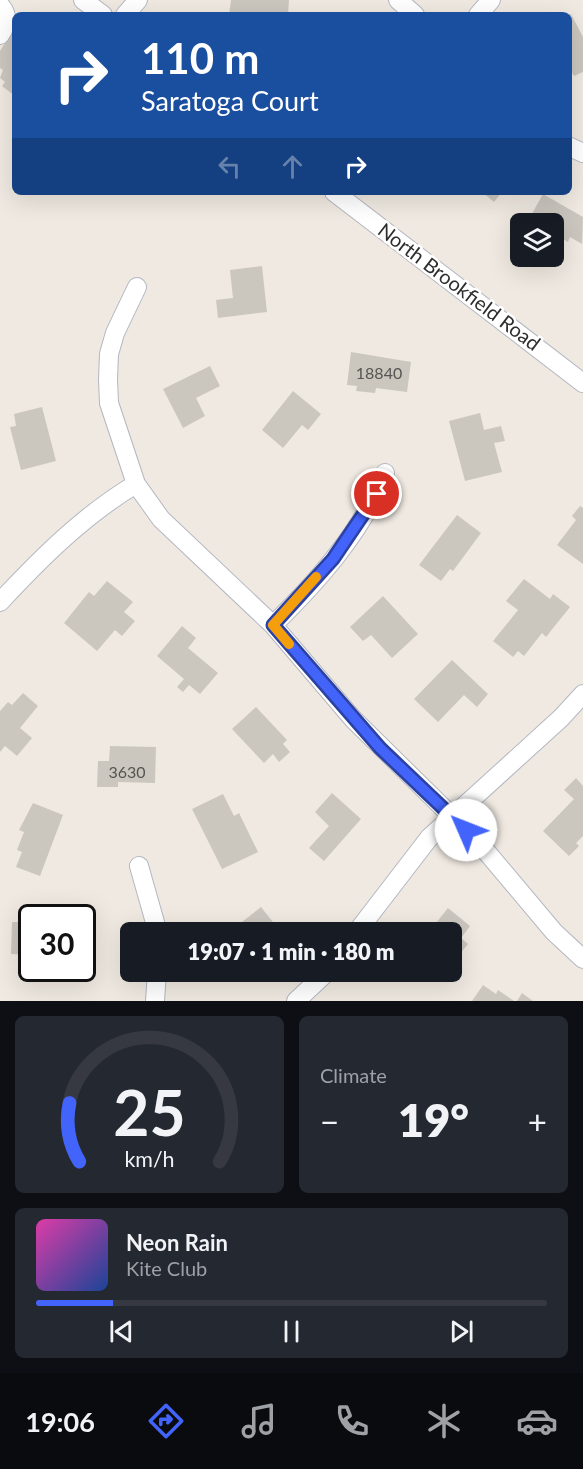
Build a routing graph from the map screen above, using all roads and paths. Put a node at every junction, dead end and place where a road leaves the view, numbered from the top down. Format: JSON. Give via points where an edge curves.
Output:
{"nodes":[{"id":1,"x":82,"y":0,"type":"edge"},
{"id":2,"x":138,"y":0,"type":"edge"},
{"id":3,"x":398,"y":0,"type":"edge"},
{"id":4,"x":491,"y":0,"type":"edge"},
{"id":5,"x":0,"y":5,"type":"edge"},
{"id":6,"x":99,"y":12,"type":"edge"},
{"id":7,"x":128,"y":12,"type":"edge"},
{"id":8,"x":412,"y":12,"type":"edge"},
{"id":9,"x":481,"y":12,"type":"edge"},
{"id":10,"x":0,"y":35,"type":"edge"},
{"id":11,"x":338,"y":195,"type":"edge"},
{"id":12,"x":137,"y":287,"type":"dead end"},
{"id":13,"x":583,"y":383,"type":"edge"},
{"id":14,"x":385,"y":473,"type":"dead end"},
{"id":15,"x":136,"y":484,"type":"junction"},
{"id":16,"x":0,"y":602,"type":"edge"},
{"id":17,"x":273,"y":625,"type":"junction"},
{"id":18,"x":583,"y":694,"type":"edge"},
{"id":19,"x":451,"y":816,"type":"junction"},
{"id":20,"x":139,"y":866,"type":"dead end"},
{"id":21,"x":155,"y":922,"type":"edge"},
{"id":22,"x":364,"y":922,"type":"edge"},
{"id":23,"x":583,"y":959,"type":"edge"},
{"id":24,"x":156,"y":982,"type":"edge"},
{"id":25,"x":316,"y":982,"type":"edge"},
{"id":26,"x":155,"y":1001,"type":"edge"},
{"id":27,"x":296,"y":1001,"type":"edge"}],
"edges":[{"from":1,"to":6,"type":"street"},
{"from":2,"to":7,"type":"street"},
{"from":3,"to":8,"type":"street"},
{"from":4,"to":9,"type":"street"},
{"from":5,"to":10,"type":"street","via":[[6,18]]},
{"from":11,"to":13,"type":"street","name":"North Brookfield Road"},
{"from":12,"to":15,"type":"street","via":[[115,333],[108,380],[109,403]]},
{"from":14,"to":17,"type":"street","via":[[377,494],[351,535]]},
{"from":15,"to":16,"type":"street","via":[[107,501],[63,539]]},
{"from":15,"to":17,"type":"street","via":[[161,519]]},
{"from":17,"to":19,"type":"street","via":[[353,719]]},
{"from":18,"to":19,"type":"street"},
{"from":19,"to":22,"type":"street","via":[[406,866]]},
{"from":19,"to":23,"type":"street"},
{"from":20,"to":21,"type":"street"},
{"from":24,"to":26,"type":"street"},
{"from":25,"to":27,"type":"street"}]}
